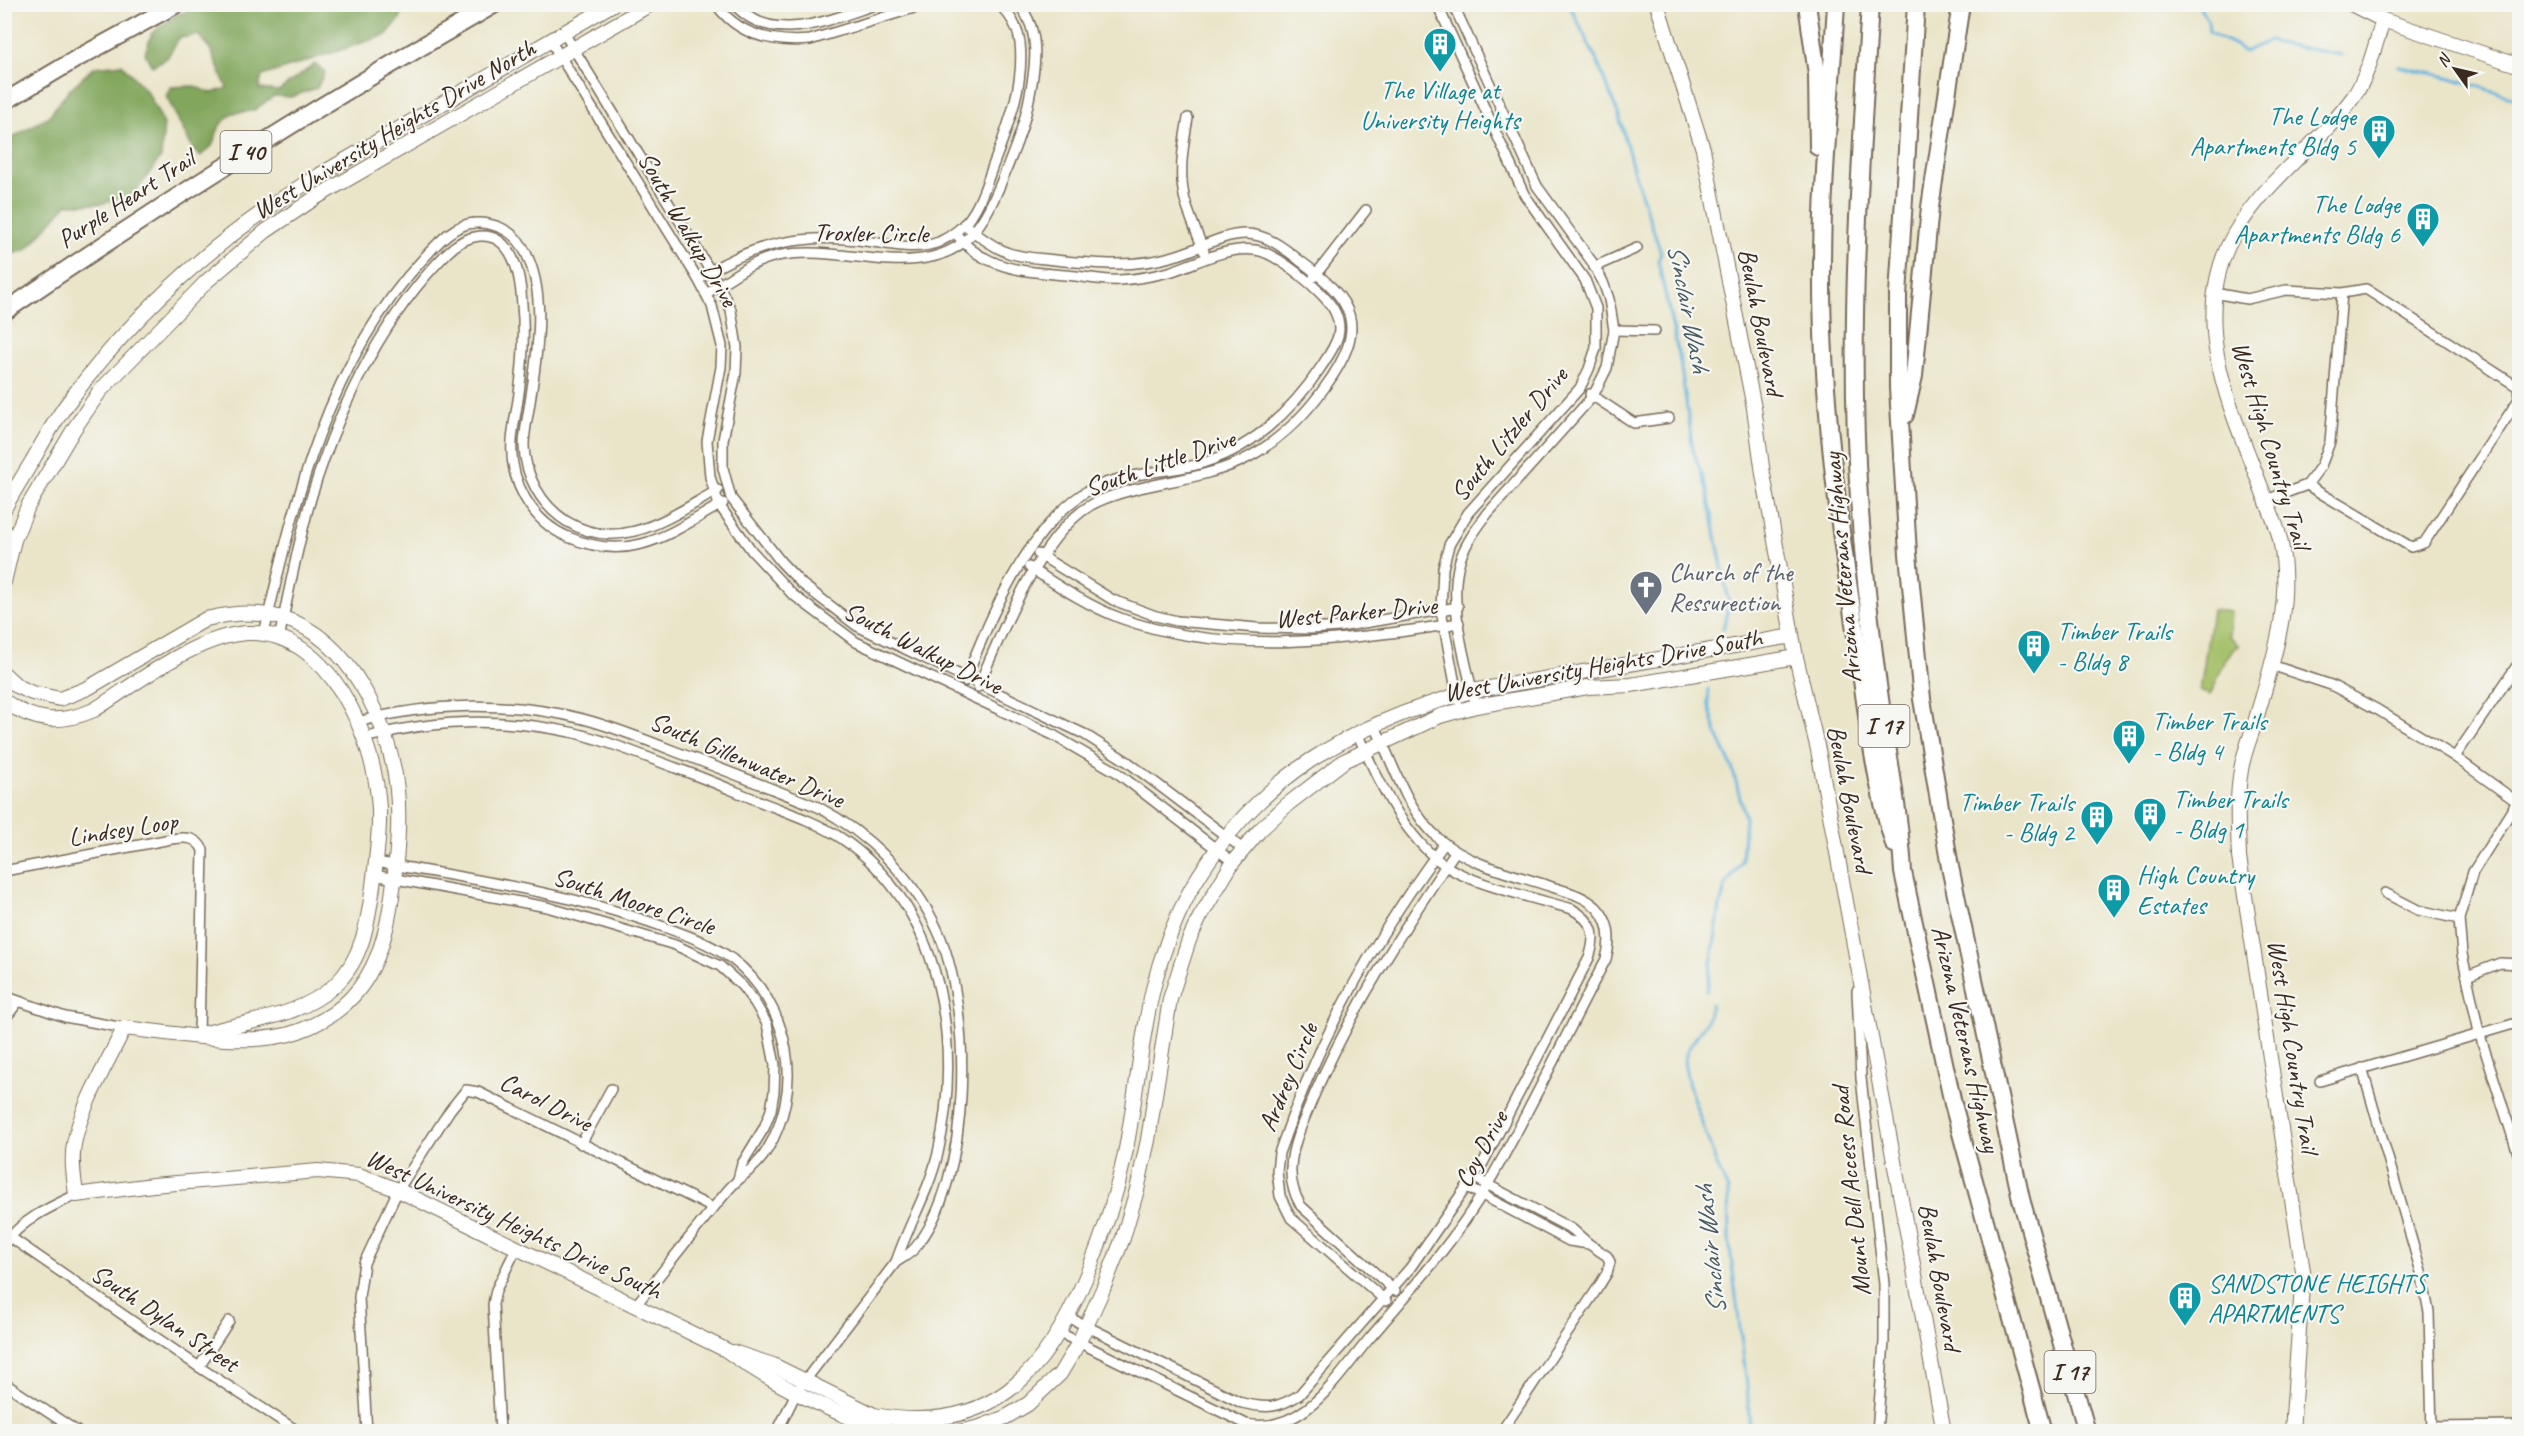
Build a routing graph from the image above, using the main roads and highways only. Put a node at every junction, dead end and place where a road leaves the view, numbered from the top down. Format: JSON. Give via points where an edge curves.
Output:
{"nodes":[{"id":1,"x":177,"y":4,"type":"edge"},
{"id":2,"x":495,"y":4,"type":"edge"},
{"id":3,"x":1808,"y":4,"type":"edge"},
{"id":4,"x":1836,"y":4,"type":"edge"},
{"id":5,"x":1870,"y":4,"type":"edge"},
{"id":6,"x":1916,"y":4,"type":"edge"},
{"id":7,"x":1961,"y":4,"type":"edge"},
{"id":8,"x":4,"y":102,"type":"edge"},
{"id":9,"x":1825,"y":198,"type":"junction"},
{"id":10,"x":4,"y":312,"type":"edge"},
{"id":11,"x":1901,"y":430,"type":"junction"},
{"id":12,"x":1903,"y":872,"type":"junction"},
{"id":13,"x":2043,"y":1431,"type":"edge"},
{"id":14,"x":2087,"y":1431,"type":"edge"}],
"edges":[{"from":1,"to":8,"type":"highway"},
{"from":2,"to":10,"type":"highway","name":"Purple Heart Trail","number":"I 40","via":[[210,174]]},
{"from":3,"to":9,"type":"highway","via":[[1817,74],[1818,175]]},
{"from":4,"to":9,"type":"highway"},
{"from":5,"to":12,"type":"highway","name":"Arizona Veterans Highway","number":"I 17","via":[[1857,232],[1856,431],[1866,590]]},
{"from":6,"to":11,"type":"highway","name":"Arizona Veterans Highway","number":"I 17","via":[[1898,295]]},
{"from":7,"to":11,"type":"highway","via":[[1930,207],[1914,376]]},
{"from":9,"to":12,"type":"highway","via":[[1822,268],[1832,456],[1845,563],[1887,820]]},
{"from":11,"to":14,"type":"highway","name":"Arizona Veterans Highway","number":"I 17","via":[[1922,699],[1948,857],[2021,1199]]},
{"from":12,"to":13,"type":"highway","name":"Arizona Veterans Highway","number":"I 17","via":[[1953,1104]]}]}
